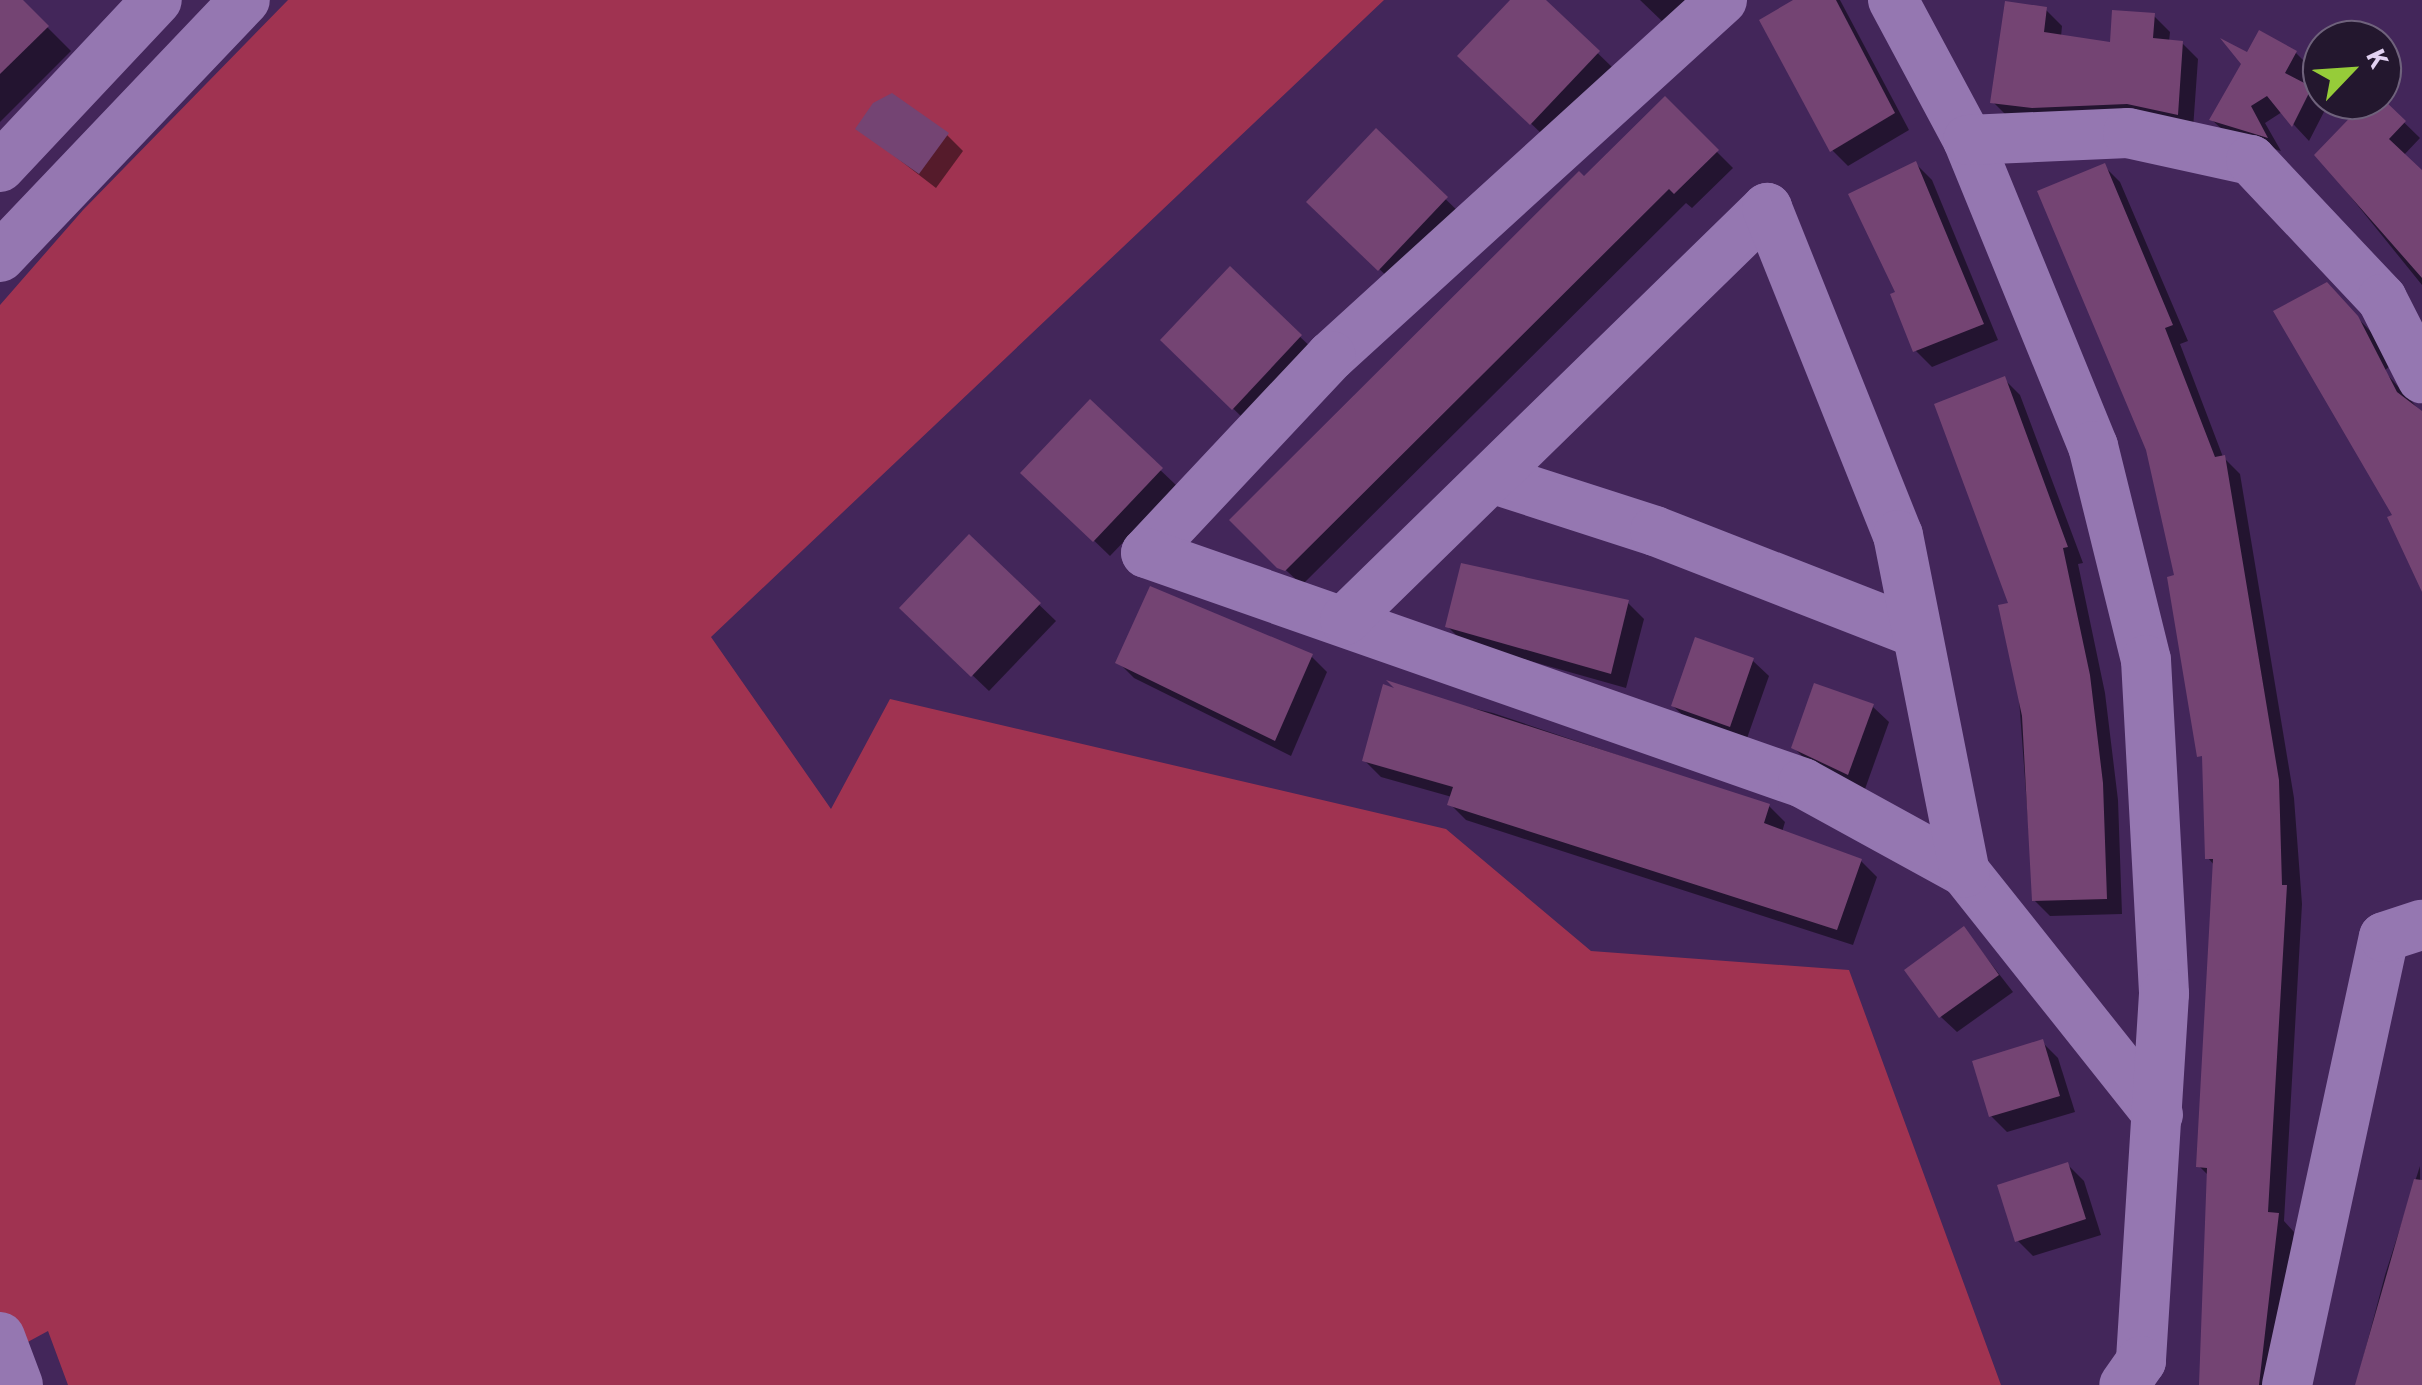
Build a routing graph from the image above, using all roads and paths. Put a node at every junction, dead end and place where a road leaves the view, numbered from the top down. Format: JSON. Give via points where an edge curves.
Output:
{"nodes":[{"id":1,"x":245,"y":0,"type":"edge"},
{"id":2,"x":1722,"y":0,"type":"edge"},
{"id":3,"x":1893,"y":0,"type":"edge"},
{"id":4,"x":135,"y":8,"type":"edge"},
{"id":5,"x":178,"y":68,"type":"junction"},
{"id":6,"x":1968,"y":140,"type":"junction"},
{"id":7,"x":0,"y":168,"type":"edge"},
{"id":8,"x":0,"y":257,"type":"edge"},
{"id":9,"x":2422,"y":378,"type":"edge"},
{"id":10,"x":1490,"y":478,"type":"junction"},
{"id":11,"x":1345,"y":620,"type":"junction"},
{"id":12,"x":1917,"y":632,"type":"junction"},
{"id":13,"x":1965,"y":872,"type":"junction"},
{"id":14,"x":2422,"y":925,"type":"edge"},
{"id":15,"x":2158,"y":1115,"type":"junction"},
{"id":16,"x":0,"y":1337,"type":"edge"},
{"id":17,"x":2138,"y":1377,"type":"edge"},
{"id":18,"x":18,"y":1385,"type":"edge"},
{"id":19,"x":2287,"y":1385,"type":"edge"}],
"edges":[{"from":1,"to":5,"type":"street"},
{"from":2,"to":11,"type":"street","via":[[1331,356],[1146,553]]},
{"from":3,"to":6,"type":"street"},
{"from":4,"to":5,"type":"street"},
{"from":4,"to":7,"type":"street"},
{"from":5,"to":8,"type":"street"},
{"from":6,"to":9,"type":"street","via":[[2128,133],[2251,160],[2382,299]]},
{"from":6,"to":15,"type":"street","via":[[2094,446],[2146,660],[2164,994]]},
{"from":10,"to":11,"type":"street"},
{"from":10,"to":12,"type":"street","via":[[1654,531]]},
{"from":10,"to":12,"type":"street","via":[[1767,208],[1898,535]]},
{"from":11,"to":13,"type":"street","via":[[1803,782]]},
{"from":12,"to":13,"type":"street"},
{"from":13,"to":15,"type":"street"},
{"from":14,"to":19,"type":"street","via":[[2384,938]]},
{"from":15,"to":17,"type":"street"},
{"from":16,"to":18,"type":"street"}]}
